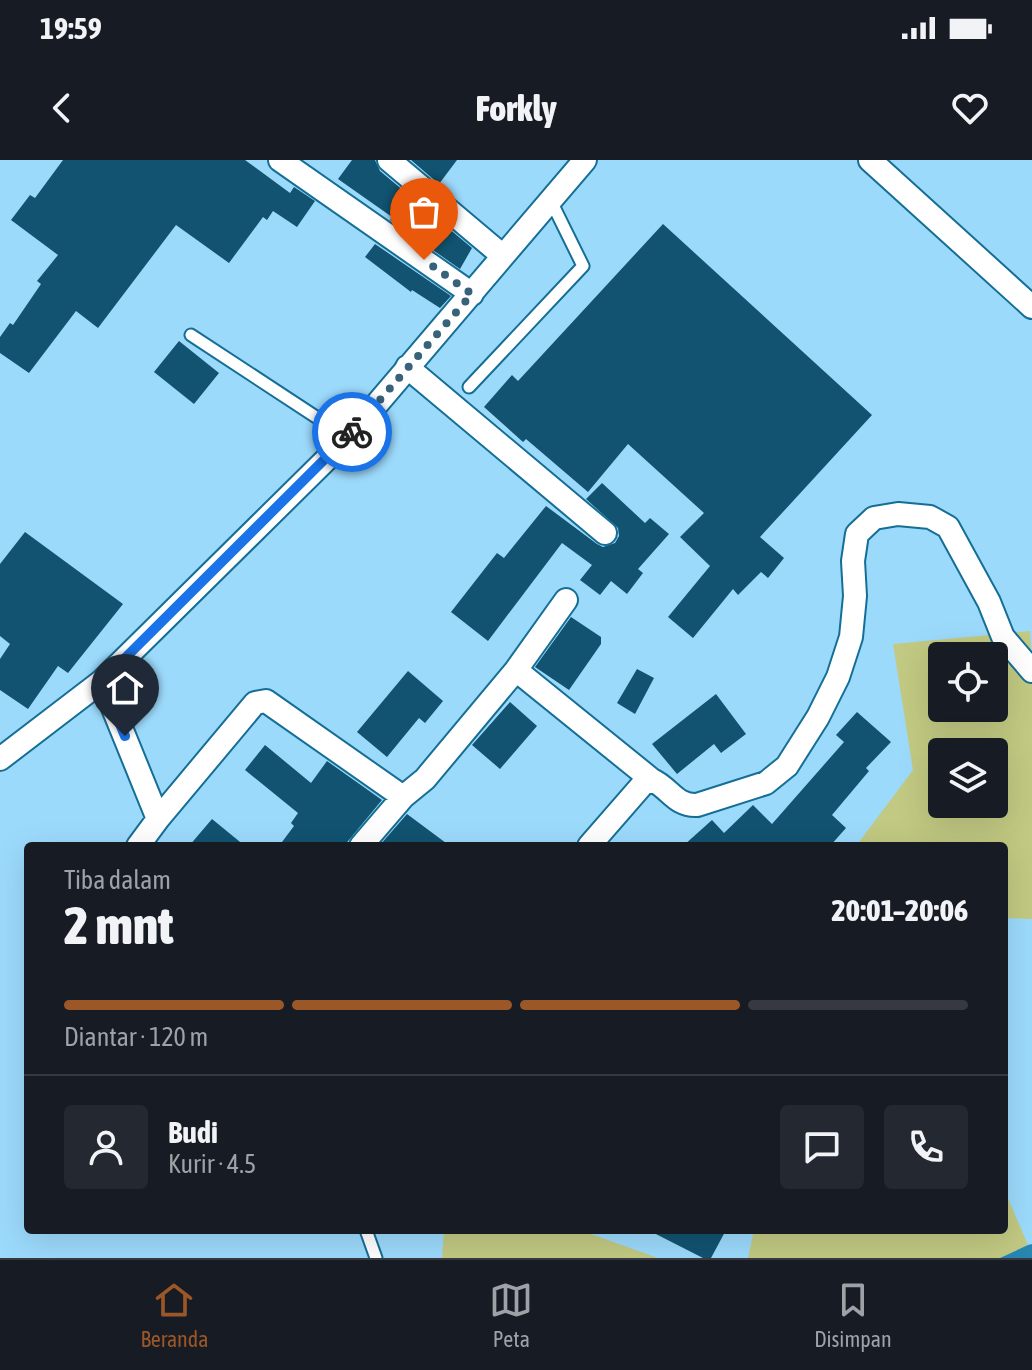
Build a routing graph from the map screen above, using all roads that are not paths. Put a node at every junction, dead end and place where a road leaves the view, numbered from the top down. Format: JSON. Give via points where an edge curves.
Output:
{"nodes":[{"id":1,"x":280,"y":160,"type":"edge"},
{"id":2,"x":389,"y":160,"type":"edge"},
{"id":3,"x":585,"y":160,"type":"edge"},
{"id":4,"x":870,"y":160,"type":"edge"},
{"id":5,"x":550,"y":199,"type":"junction"},
{"id":6,"x":503,"y":256,"type":"junction"},
{"id":7,"x":472,"y":294,"type":"junction"},
{"id":8,"x":1032,"y":307,"type":"edge"},
{"id":9,"x":191,"y":335,"type":"dead end"},
{"id":10,"x":407,"y":367,"type":"junction"},
{"id":11,"x":469,"y":387,"type":"dead end"},
{"id":12,"x":348,"y":438,"type":"junction"},
{"id":13,"x":605,"y":533,"type":"dead end"},
{"id":14,"x":566,"y":600,"type":"dead end"},
{"id":15,"x":516,"y":670,"type":"junction"},
{"id":16,"x":1032,"y":671,"type":"edge"},
{"id":17,"x":102,"y":681,"type":"junction"},
{"id":18,"x":0,"y":759,"type":"edge"},
{"id":19,"x":652,"y":780,"type":"junction"},
{"id":20,"x":403,"y":797,"type":"junction"},
{"id":21,"x":158,"y":819,"type":"junction"},
{"id":22,"x":141,"y":842,"type":"edge"},
{"id":23,"x":364,"y":842,"type":"edge"},
{"id":24,"x":592,"y":842,"type":"edge"},
{"id":25,"x":367,"y":1234,"type":"edge"},
{"id":26,"x":376,"y":1258,"type":"edge"}],
"edges":[{"from":1,"to":7,"type":"street"},
{"from":2,"to":6,"type":"street"},
{"from":3,"to":5,"type":"street"},
{"from":4,"to":8,"type":"street"},
{"from":5,"to":6,"type":"street"},
{"from":5,"to":11,"type":"lane","via":[[583,266]]},
{"from":6,"to":7,"type":"street"},
{"from":7,"to":10,"type":"street"},
{"from":9,"to":12,"type":"lane"},
{"from":10,"to":12,"type":"street"},
{"from":10,"to":13,"type":"street"},
{"from":12,"to":17,"type":"street"},
{"from":14,"to":15,"type":"street"},
{"from":15,"to":19,"type":"street"},
{"from":15,"to":20,"type":"street","via":[[425,779]]},
{"from":16,"to":19,"type":"street","via":[[1003,637],[948,527],[930,517],[874,518],[857,534],[854,619],[844,661],[787,766],[766,783],[697,805],[675,799]]},
{"from":17,"to":18,"type":"street"},
{"from":17,"to":21,"type":"street"},
{"from":19,"to":24,"type":"street"},
{"from":20,"to":21,"type":"street","via":[[266,701],[255,703]]},
{"from":20,"to":23,"type":"street"},
{"from":21,"to":22,"type":"street"},
{"from":25,"to":26,"type":"lane"}]}
